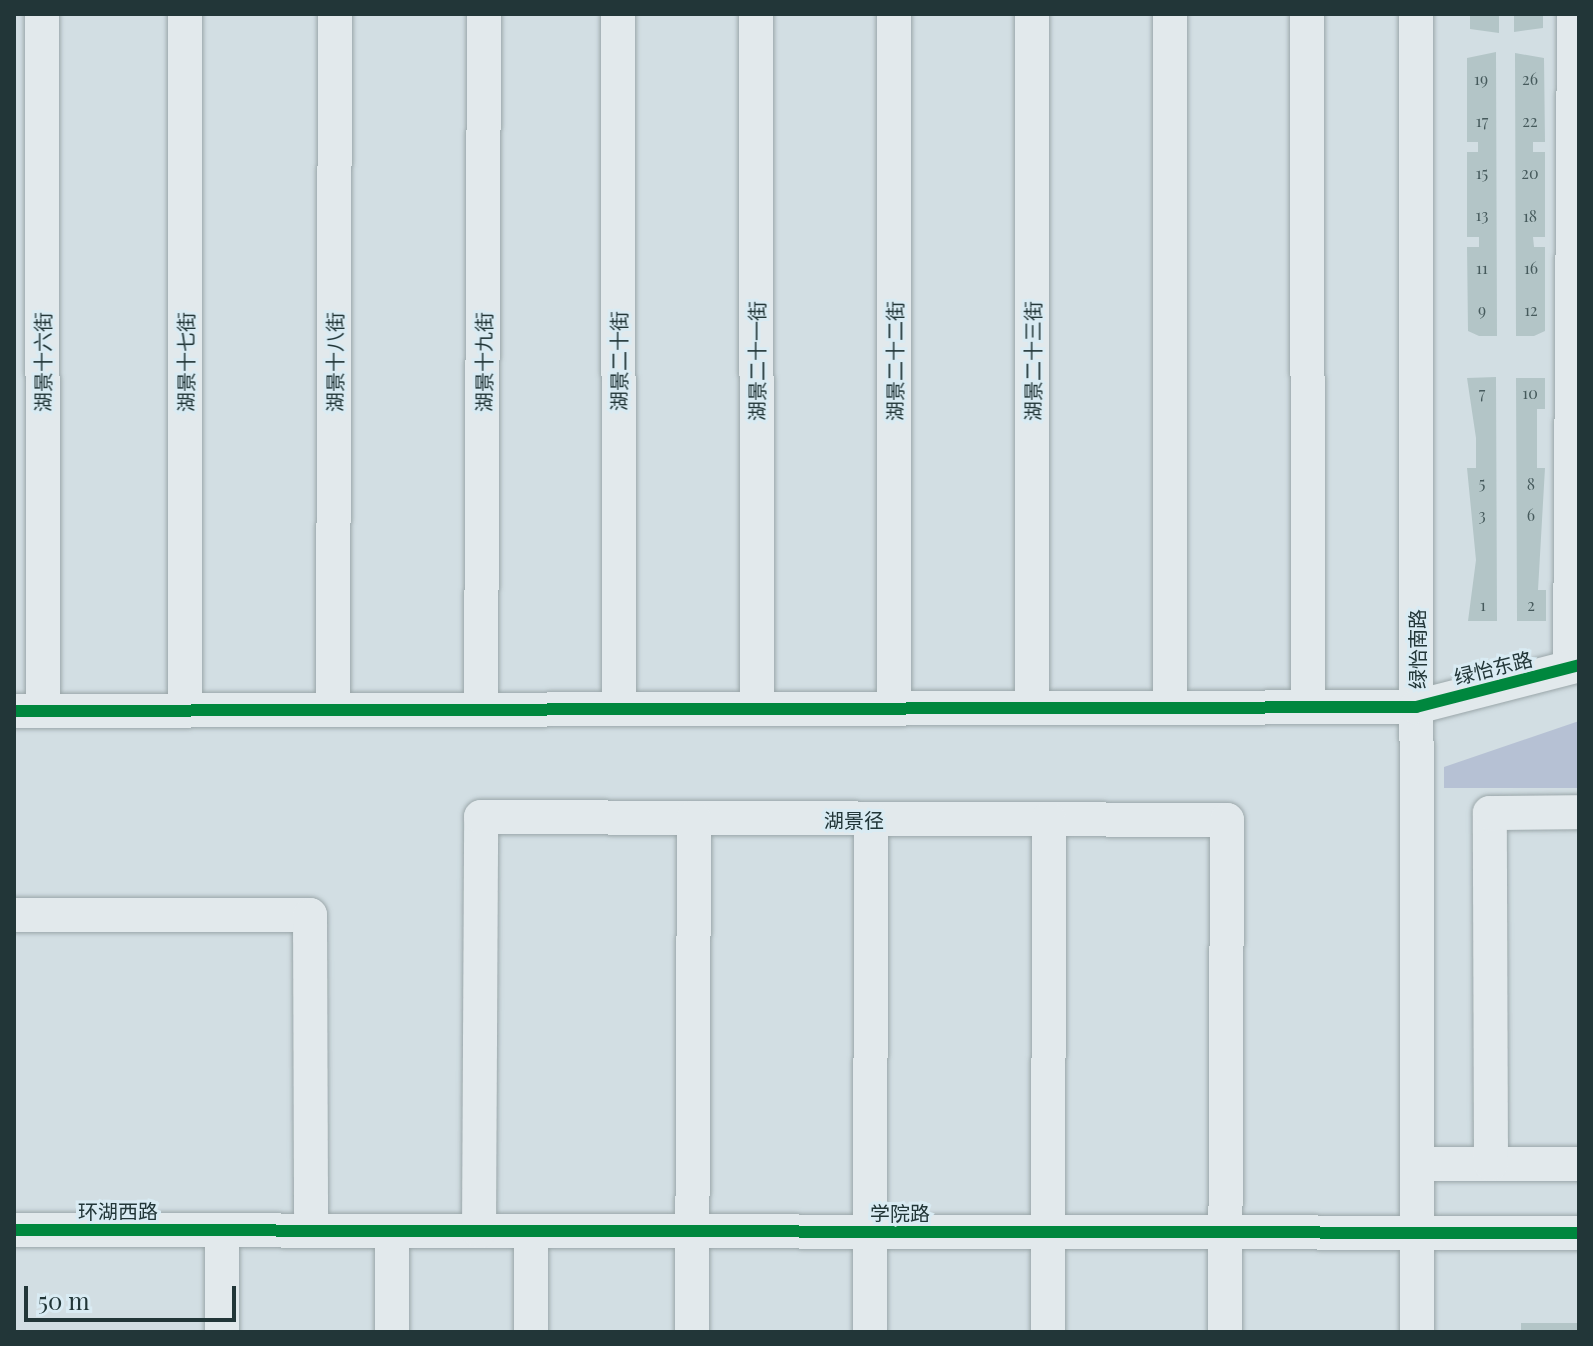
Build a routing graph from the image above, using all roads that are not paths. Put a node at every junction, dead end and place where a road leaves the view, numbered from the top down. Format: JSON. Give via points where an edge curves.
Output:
{"nodes":[{"id":1,"x":42,"y":14,"type":"edge"},
{"id":2,"x":185,"y":14,"type":"edge"},
{"id":3,"x":335,"y":14,"type":"edge"},
{"id":4,"x":484,"y":14,"type":"edge"},
{"id":5,"x":618,"y":14,"type":"edge"},
{"id":6,"x":756,"y":14,"type":"edge"},
{"id":7,"x":894,"y":14,"type":"edge"},
{"id":8,"x":1032,"y":14,"type":"edge"},
{"id":9,"x":1170,"y":14,"type":"edge"},
{"id":10,"x":1307,"y":14,"type":"edge"},
{"id":11,"x":1416,"y":14,"type":"edge"},
{"id":12,"x":1574,"y":14,"type":"edge"},
{"id":13,"x":1575,"y":666,"type":"edge"},
{"id":14,"x":1170,"y":707,"type":"junction"},
{"id":15,"x":1308,"y":707,"type":"junction"},
{"id":16,"x":1416,"y":707,"type":"junction"},
{"id":17,"x":894,"y":708,"type":"junction"},
{"id":18,"x":1032,"y":708,"type":"junction"},
{"id":19,"x":481,"y":709,"type":"junction"},
{"id":20,"x":619,"y":709,"type":"junction"},
{"id":21,"x":757,"y":709,"type":"junction"},
{"id":22,"x":185,"y":710,"type":"junction"},
{"id":23,"x":333,"y":710,"type":"junction"},
{"id":24,"x":28,"y":711,"type":"edge"},
{"id":25,"x":1579,"y":812,"type":"edge"},
{"id":26,"x":694,"y":818,"type":"junction"},
{"id":27,"x":871,"y":819,"type":"junction"},
{"id":28,"x":1049,"y":819,"type":"junction"},
{"id":29,"x":14,"y":915,"type":"edge"},
{"id":30,"x":1417,"y":1164,"type":"junction"},
{"id":31,"x":1491,"y":1164,"type":"junction"},
{"id":32,"x":1579,"y":1164,"type":"edge"},
{"id":33,"x":14,"y":1230,"type":"edge"},
{"id":34,"x":222,"y":1230,"type":"junction"},
{"id":35,"x":311,"y":1230,"type":"junction"},
{"id":36,"x":392,"y":1231,"type":"junction"},
{"id":37,"x":479,"y":1231,"type":"junction"},
{"id":38,"x":531,"y":1231,"type":"junction"},
{"id":39,"x":693,"y":1231,"type":"junction"},
{"id":40,"x":870,"y":1232,"type":"junction"},
{"id":41,"x":1048,"y":1232,"type":"junction"},
{"id":42,"x":1226,"y":1233,"type":"junction"},
{"id":43,"x":1417,"y":1233,"type":"junction"},
{"id":44,"x":1579,"y":1233,"type":"edge"},
{"id":45,"x":222,"y":1332,"type":"edge"},
{"id":46,"x":392,"y":1332,"type":"edge"},
{"id":47,"x":531,"y":1332,"type":"edge"},
{"id":48,"x":692,"y":1332,"type":"edge"},
{"id":49,"x":870,"y":1332,"type":"edge"},
{"id":50,"x":1048,"y":1332,"type":"edge"},
{"id":51,"x":1225,"y":1332,"type":"edge"},
{"id":52,"x":1417,"y":1332,"type":"edge"}],
"edges":[{"from":1,"to":24,"type":"street","name":"湖景十六街"},
{"from":2,"to":22,"type":"street","name":"湖景十七街"},
{"from":3,"to":23,"type":"street","name":"湖景十八街"},
{"from":4,"to":19,"type":"street","name":"湖景十九街"},
{"from":5,"to":20,"type":"street","name":"湖景二十街"},
{"from":6,"to":21,"type":"street","name":"湖景二十一街"},
{"from":7,"to":17,"type":"street","name":"湖景二十二街"},
{"from":8,"to":18,"type":"street","name":"湖景二十三街"},
{"from":9,"to":14,"type":"street"},
{"from":10,"to":15,"type":"street"},
{"from":11,"to":16,"type":"street","name":"绿怡南路"},
{"from":12,"to":13,"type":"street"},
{"from":13,"to":16,"type":"street","name":"绿怡东路"},
{"from":14,"to":15,"type":"street","name":"绿怡东路"},
{"from":14,"to":18,"type":"street","name":"绿怡东路"},
{"from":15,"to":16,"type":"street","name":"绿怡东路"},
{"from":16,"to":30,"type":"street","name":"绿怡南路"},
{"from":17,"to":18,"type":"street","name":"绿怡东路"},
{"from":17,"to":21,"type":"street","name":"绿怡东路"},
{"from":19,"to":20,"type":"street","name":"绿怡东路"},
{"from":19,"to":23,"type":"street","name":"绿怡东路"},
{"from":20,"to":21,"type":"street","name":"绿怡东路"},
{"from":22,"to":23,"type":"street","name":"绿怡东路"},
{"from":22,"to":24,"type":"street","name":"绿怡东路"},
{"from":25,"to":31,"type":"street","via":[[1490,813]]},
{"from":26,"to":27,"type":"street","name":"湖景径"},
{"from":26,"to":37,"type":"street","name":"湖景径","via":[[481,817]]},
{"from":26,"to":39,"type":"street"},
{"from":27,"to":28,"type":"street","name":"湖景径"},
{"from":27,"to":40,"type":"street"},
{"from":28,"to":41,"type":"street"},
{"from":28,"to":42,"type":"street","name":"湖景径","via":[[1227,820]]},
{"from":29,"to":35,"type":"street","via":[[310,915]]},
{"from":30,"to":31,"type":"street"},
{"from":30,"to":43,"type":"street","name":"绿怡南路"},
{"from":31,"to":32,"type":"street"},
{"from":33,"to":34,"type":"street","name":"环湖西路"},
{"from":34,"to":35,"type":"street","name":"学院路"},
{"from":34,"to":45,"type":"street"},
{"from":35,"to":36,"type":"street","name":"学院路"},
{"from":36,"to":37,"type":"street","name":"学院路"},
{"from":36,"to":46,"type":"street"},
{"from":37,"to":38,"type":"street","name":"学院路"},
{"from":38,"to":39,"type":"street","name":"学院路"},
{"from":38,"to":47,"type":"street"},
{"from":39,"to":40,"type":"street","name":"学院路"},
{"from":39,"to":48,"type":"street"},
{"from":40,"to":41,"type":"street","name":"学院路"},
{"from":40,"to":49,"type":"street"},
{"from":41,"to":42,"type":"street","name":"学院路"},
{"from":41,"to":50,"type":"street"},
{"from":42,"to":43,"type":"street","name":"学院路"},
{"from":42,"to":51,"type":"street"},
{"from":43,"to":44,"type":"street","name":"学院路"},
{"from":43,"to":52,"type":"street","name":"绿怡南路"}]}
